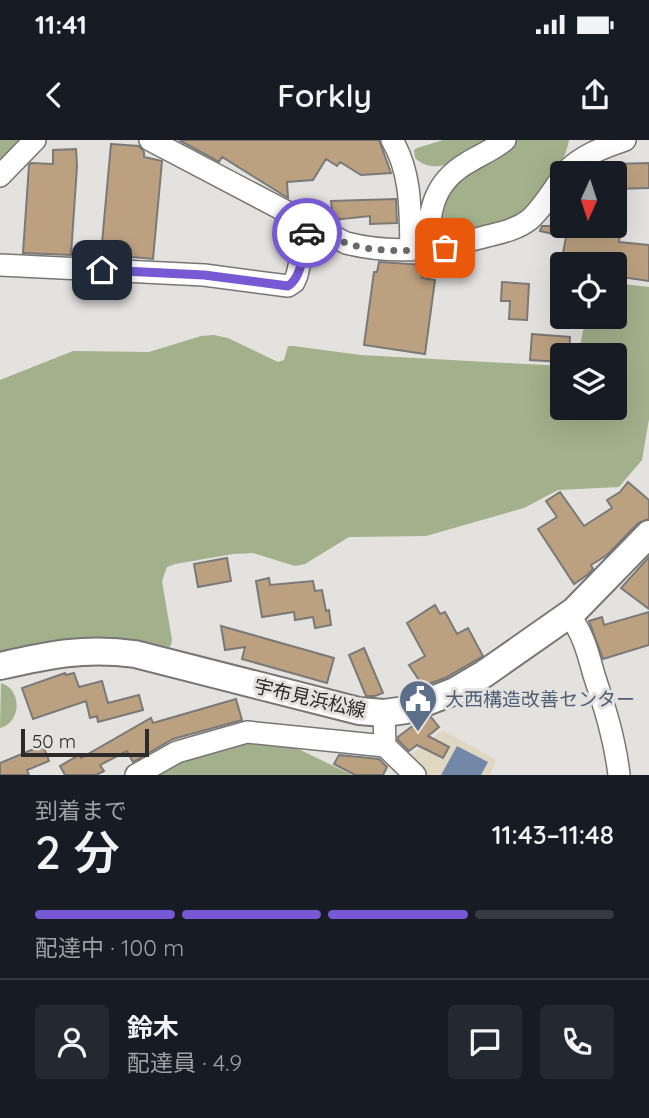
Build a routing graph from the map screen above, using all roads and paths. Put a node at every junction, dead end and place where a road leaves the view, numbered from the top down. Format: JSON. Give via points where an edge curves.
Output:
{"nodes":[{"id":1,"x":35,"y":140,"type":"edge"},
{"id":2,"x":150,"y":140,"type":"edge"},
{"id":3,"x":392,"y":140,"type":"edge"},
{"id":4,"x":505,"y":140,"type":"edge"},
{"id":5,"x":625,"y":140,"type":"edge"},
{"id":6,"x":580,"y":161,"type":"edge"},
{"id":7,"x":0,"y":176,"type":"edge"},
{"id":8,"x":550,"y":194,"type":"edge"},
{"id":9,"x":309,"y":223,"type":"junction"},
{"id":10,"x":419,"y":250,"type":"junction"},
{"id":11,"x":0,"y":265,"type":"edge"},
{"id":12,"x":649,"y":534,"type":"edge"},
{"id":13,"x":569,"y":615,"type":"junction"},
{"id":14,"x":0,"y":666,"type":"edge"},
{"id":15,"x":384,"y":713,"type":"junction"},
{"id":16,"x":385,"y":746,"type":"junction"},
{"id":17,"x":135,"y":775,"type":"edge"},
{"id":18,"x":415,"y":775,"type":"edge"},
{"id":19,"x":619,"y":775,"type":"edge"}],
"edges":[{"from":1,"to":7,"type":"street"},
{"from":2,"to":9,"type":"street"},
{"from":3,"to":10,"type":"street","via":[[405,167]]},
{"from":4,"to":10,"type":"street","via":[[445,181],[431,206]]},
{"from":5,"to":6,"type":"street"},
{"from":8,"to":10,"type":"street","via":[[520,225],[445,248]]},
{"from":9,"to":10,"type":"street","via":[[346,243]]},
{"from":9,"to":11,"type":"street","via":[[297,275],[288,286],[204,275]]},
{"from":12,"to":13,"type":"main road","name":"宇布見浜松線"},
{"from":13,"to":15,"type":"main road","name":"宇布見浜松線","via":[[455,691],[406,710]]},
{"from":13,"to":19,"type":"street","via":[[580,629],[610,724]]},
{"from":14,"to":15,"type":"main road","name":"宇布見浜松線","via":[[65,652],[112,651],[359,711]]},
{"from":15,"to":16,"type":"street"},
{"from":16,"to":17,"type":"street","via":[[247,732],[177,752]]},
{"from":16,"to":18,"type":"street"}]}
